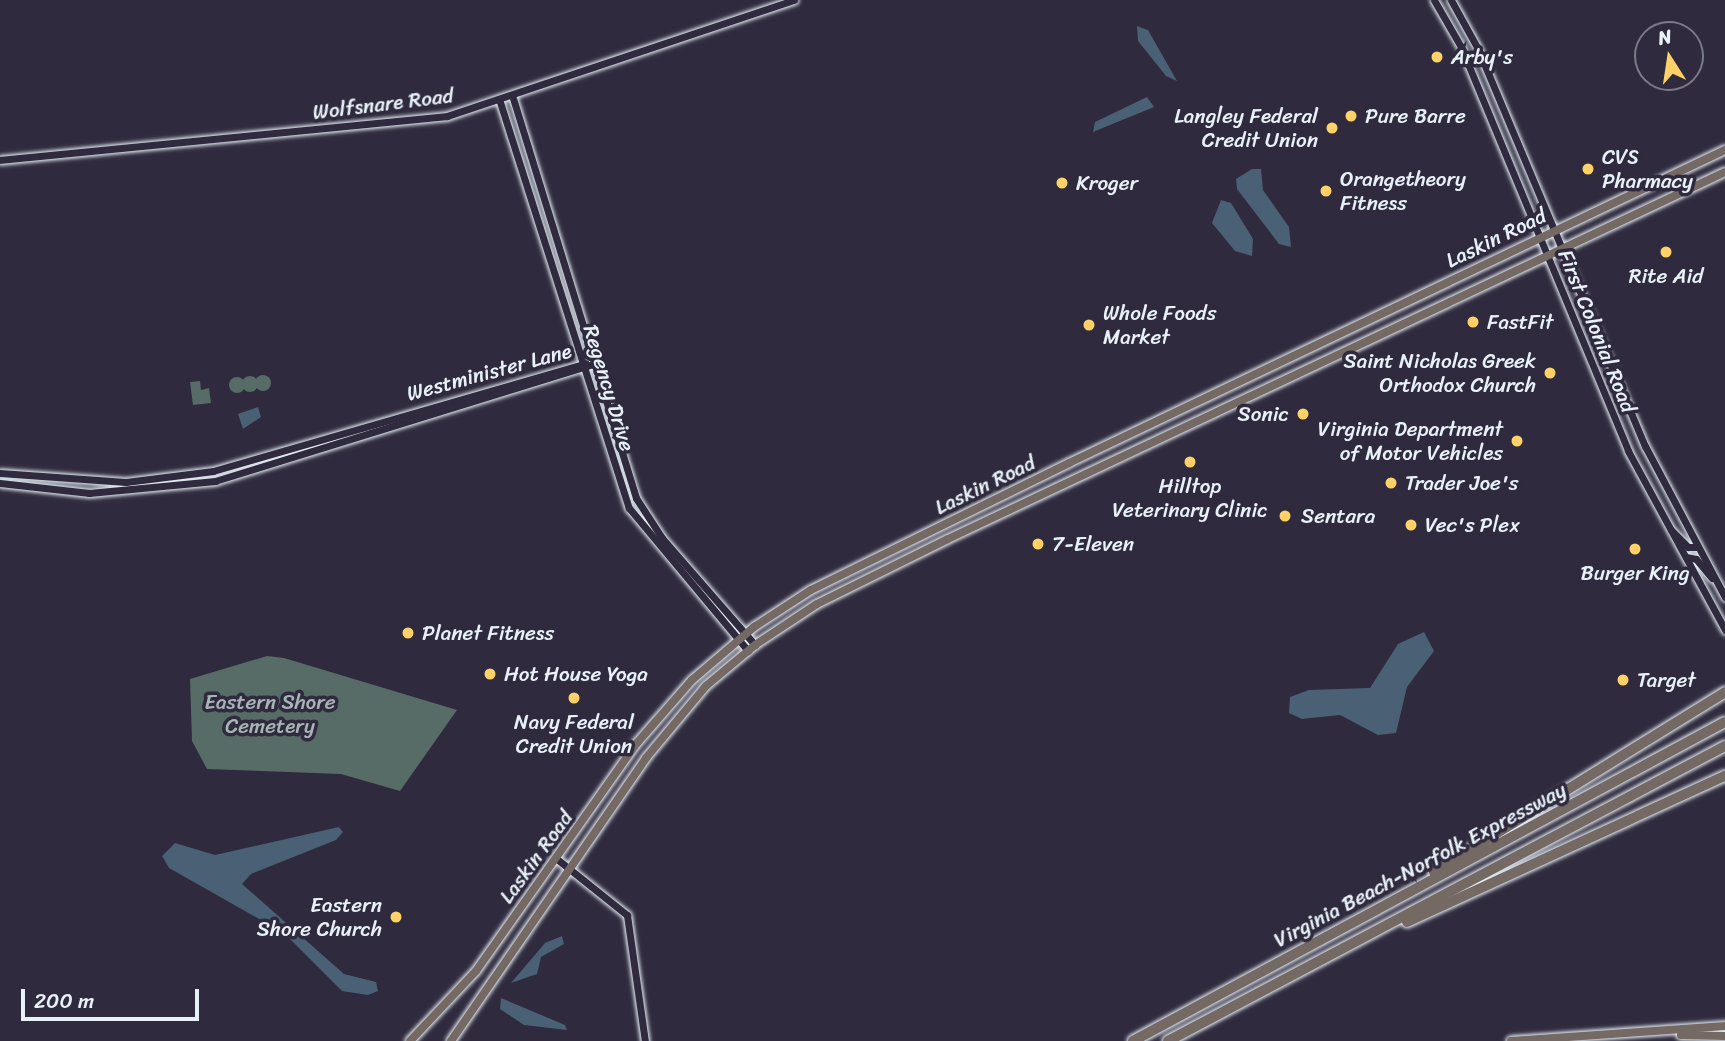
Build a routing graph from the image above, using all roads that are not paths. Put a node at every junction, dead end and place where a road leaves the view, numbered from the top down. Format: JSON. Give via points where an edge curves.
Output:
{"nodes":[{"id":1,"x":794,"y":0,"type":"edge"},
{"id":2,"x":1434,"y":0,"type":"edge"},
{"id":3,"x":1451,"y":0,"type":"edge"},
{"id":4,"x":513,"y":98,"type":"junction"},
{"id":5,"x":500,"y":102,"type":"junction"},
{"id":6,"x":1725,"y":150,"type":"edge"},
{"id":7,"x":0,"y":160,"type":"edge"},
{"id":8,"x":1725,"y":172,"type":"edge"},
{"id":9,"x":1554,"y":229,"type":"junction"},
{"id":10,"x":1539,"y":236,"type":"junction"},
{"id":11,"x":1563,"y":248,"type":"junction"},
{"id":12,"x":1548,"y":255,"type":"junction"},
{"id":13,"x":594,"y":364,"type":"junction"},
{"id":14,"x":584,"y":367,"type":"junction"},
{"id":15,"x":0,"y":473,"type":"edge"},
{"id":16,"x":0,"y":483,"type":"edge"},
{"id":17,"x":1668,"y":527,"type":"junction"},
{"id":18,"x":1698,"y":547,"type":"junction"},
{"id":19,"x":1686,"y":557,"type":"junction"},
{"id":20,"x":1718,"y":583,"type":"junction"},
{"id":21,"x":1725,"y":597,"type":"edge"},
{"id":22,"x":1725,"y":630,"type":"edge"},
{"id":23,"x":742,"y":636,"type":"junction"},
{"id":24,"x":751,"y":648,"type":"junction"},
{"id":25,"x":1725,"y":692,"type":"edge"},
{"id":26,"x":1725,"y":722,"type":"edge"},
{"id":27,"x":1725,"y":746,"type":"edge"},
{"id":28,"x":1725,"y":776,"type":"edge"},
{"id":29,"x":557,"y":859,"type":"junction"},
{"id":30,"x":570,"y":868,"type":"junction"},
{"id":31,"x":1368,"y":915,"type":"junction"},
{"id":32,"x":1308,"y":967,"type":"junction"},
{"id":33,"x":1725,"y":1026,"type":"edge"},
{"id":34,"x":1664,"y":1034,"type":"junction"},
{"id":35,"x":1725,"y":1036,"type":"edge"},
{"id":36,"x":410,"y":1041,"type":"edge"},
{"id":37,"x":451,"y":1041,"type":"edge"},
{"id":38,"x":645,"y":1041,"type":"edge"},
{"id":39,"x":1133,"y":1041,"type":"edge"},
{"id":40,"x":1168,"y":1041,"type":"edge"},
{"id":41,"x":1511,"y":1041,"type":"edge"}],
"edges":[{"from":1,"to":4,"type":"street","name":"Wolfsnare Road"},
{"from":2,"to":10,"type":"street","name":"First Colonial Road","via":[[1455,34]]},
{"from":3,"to":9,"type":"street","name":"First Colonial Road"},
{"from":4,"to":5,"type":"street","name":"Wolfsnare Road"},
{"from":4,"to":13,"type":"street","name":"Regency Drive"},
{"from":5,"to":7,"type":"street","name":"Wolfsnare Road","via":[[447,116]]},
{"from":5,"to":14,"type":"street","name":"Regency Drive"},
{"from":6,"to":9,"type":"main road","name":"Laskin Road"},
{"from":8,"to":11,"type":"main road","name":"Laskin Road"},
{"from":9,"to":10,"type":"main road","name":"Laskin Road"},
{"from":9,"to":11,"type":"street","name":"First Colonial Road"},
{"from":10,"to":12,"type":"street","name":"First Colonial Road"},
{"from":10,"to":23,"type":"main road","name":"Laskin Road","via":[[988,499],[811,590]]},
{"from":11,"to":12,"type":"main road","name":"Laskin Road"},
{"from":11,"to":18,"type":"street","name":"First Colonial Road","via":[[1645,446]]},
{"from":12,"to":17,"type":"street","name":"First Colonial Road","via":[[1628,451]]},
{"from":12,"to":24,"type":"main road","name":"Laskin Road","via":[[948,539],[817,604]]},
{"from":13,"to":14,"type":"street","name":"Westminister Lane"},
{"from":13,"to":23,"type":"street","name":"Regency Drive","via":[[636,498],[662,538]]},
{"from":14,"to":15,"type":"street","name":"Westminister Lane","via":[[213,471],[126,482]]},
{"from":14,"to":16,"type":"street","name":"Westminister Lane","via":[[202,484],[89,493]]},
{"from":14,"to":23,"type":"street","name":"Regency Drive","via":[[629,508]]},
{"from":17,"to":18,"type":"street","via":[[1688,547]]},
{"from":17,"to":19,"type":"street","name":"First Colonial Road"},
{"from":18,"to":20,"type":"street","name":"First Colonial Road"},
{"from":19,"to":20,"type":"street","via":[[1696,559]]},
{"from":19,"to":22,"type":"street","name":"First Colonial Road"},
{"from":20,"to":21,"type":"street","name":"First Colonial Road"},
{"from":23,"to":24,"type":"street","name":"Regency Drive"},
{"from":23,"to":29,"type":"main road","name":"Laskin Road","via":[[692,680],[637,743]]},
{"from":24,"to":30,"type":"main road","name":"Laskin Road","via":[[706,686],[646,758]]},
{"from":25,"to":31,"type":"highway"},
{"from":26,"to":31,"type":"highway","name":"Virginia Beach-Norfolk Expressway"},
{"from":27,"to":32,"type":"highway","name":"Virginia Beach-Norfolk Expressway"},
{"from":28,"to":32,"type":"highway"},
{"from":29,"to":30,"type":"street"},
{"from":29,"to":36,"type":"main road","name":"Laskin Road","via":[[475,971]]},
{"from":30,"to":37,"type":"main road","name":"Laskin Road"},
{"from":30,"to":38,"type":"street","via":[[627,915]]},
{"from":31,"to":39,"type":"highway","name":"Virginia Beach-Norfolk Expressway"},
{"from":32,"to":40,"type":"highway","name":"Virginia Beach-Norfolk Expressway"},
{"from":33,"to":34,"type":"main road"},
{"from":34,"to":35,"type":"main road"},
{"from":34,"to":41,"type":"main road"}]}
